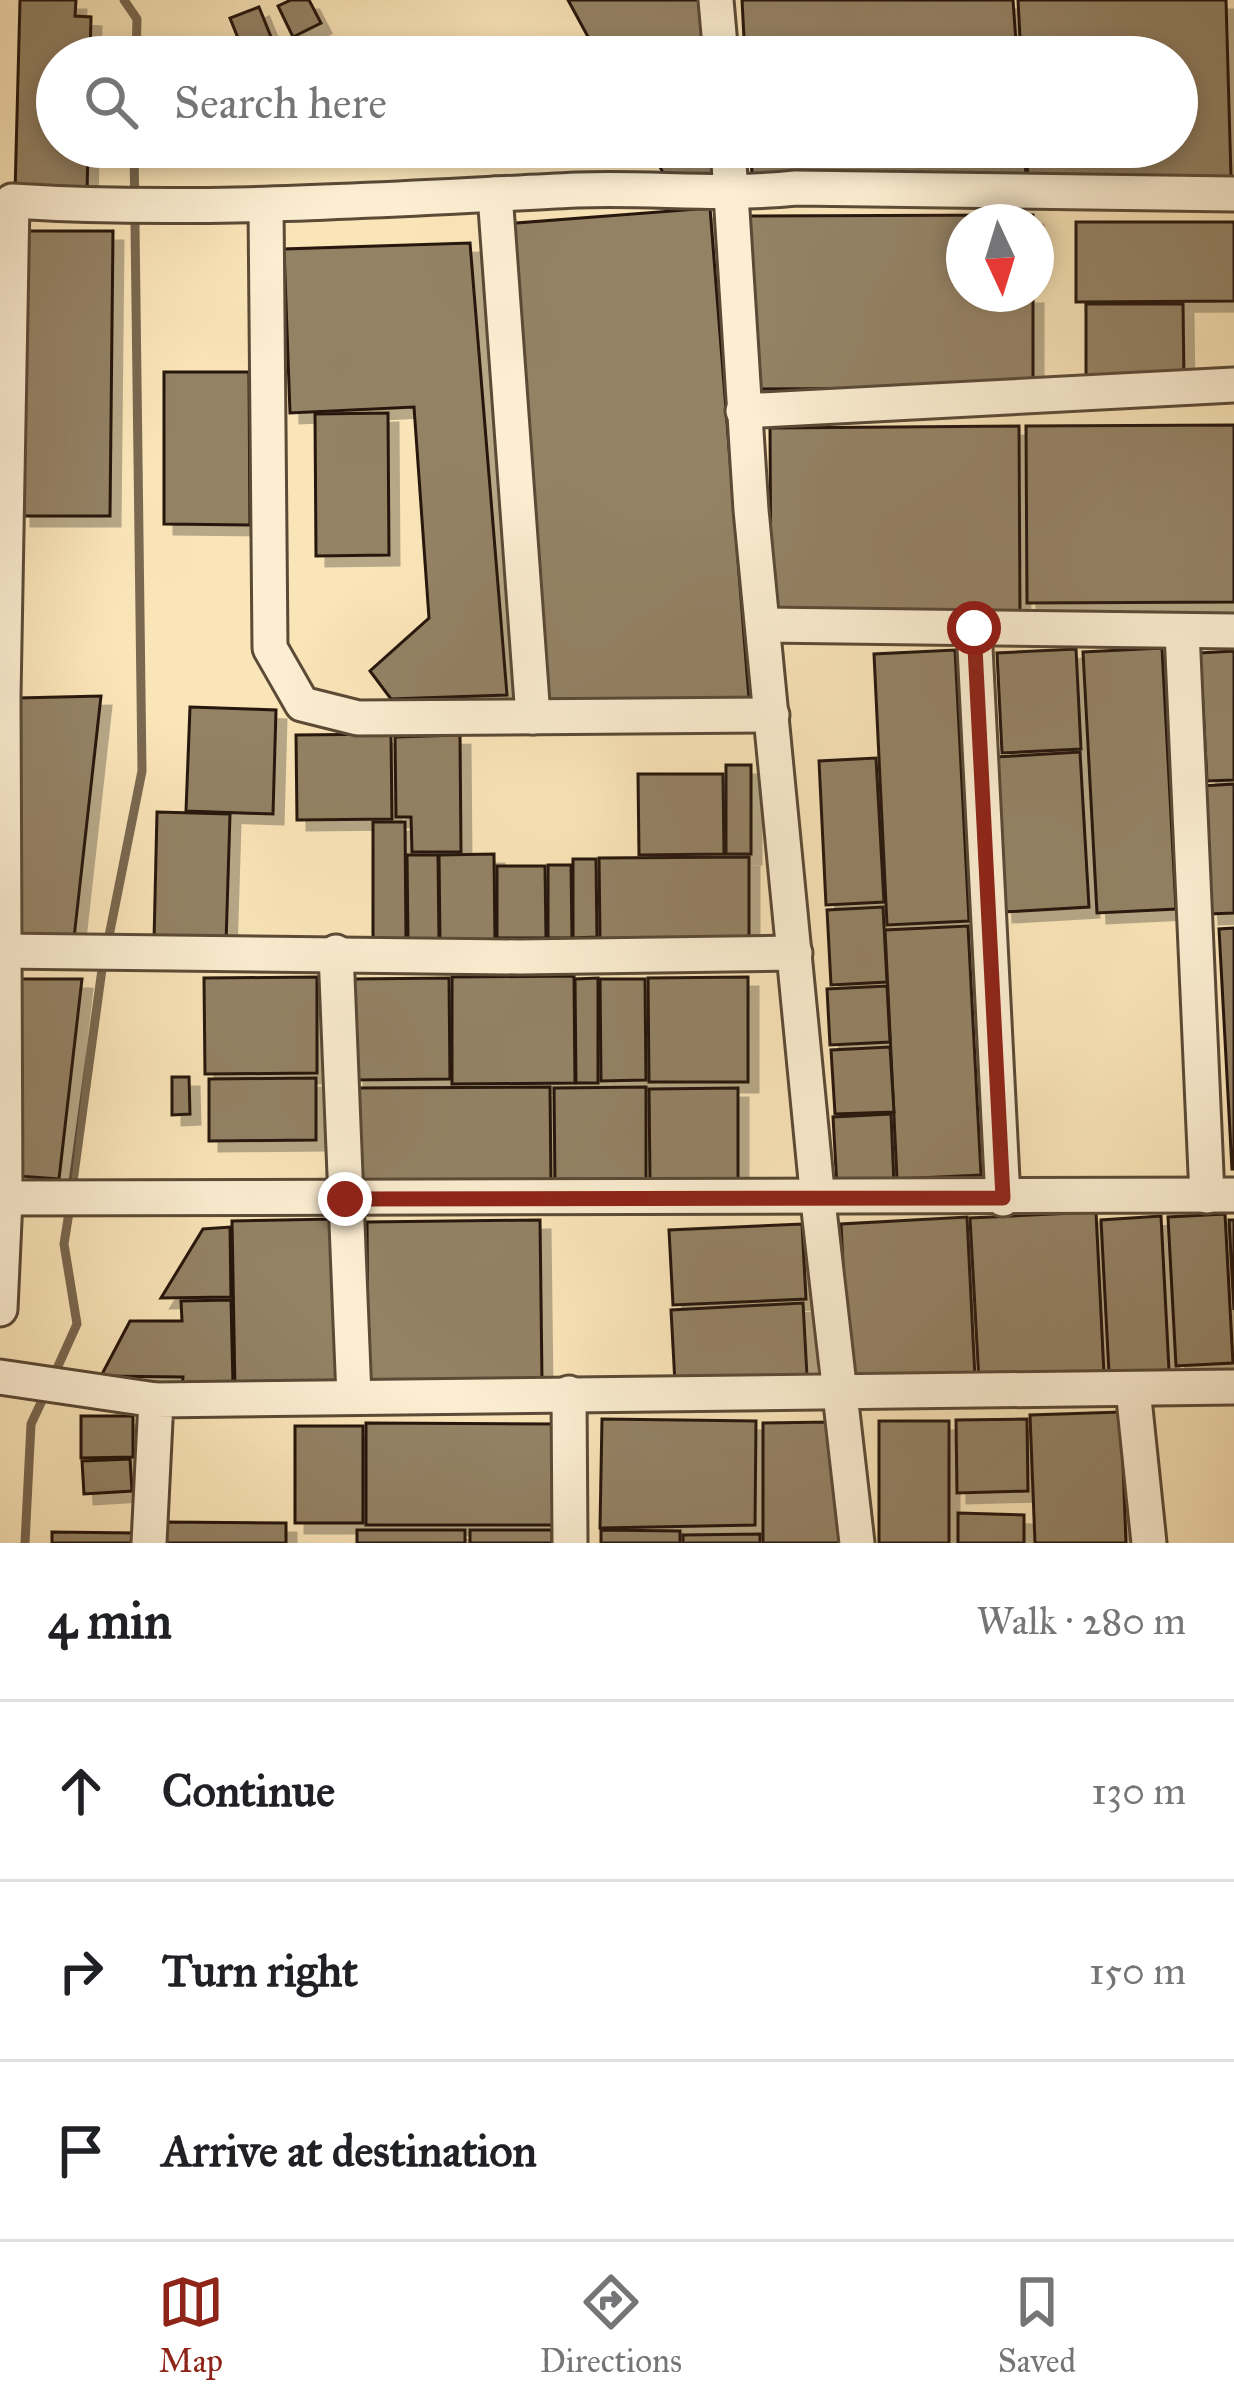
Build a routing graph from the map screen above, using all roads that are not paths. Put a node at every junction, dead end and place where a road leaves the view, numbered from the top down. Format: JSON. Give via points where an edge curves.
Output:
{"nodes":[{"id":1,"x":716,"y":0,"type":"edge"},
{"id":2,"x":719,"y":36,"type":"edge"},
{"id":3,"x":730,"y":168,"type":"edge"},
{"id":4,"x":495,"y":194,"type":"junction"},
{"id":5,"x":1234,"y":194,"type":"edge"},
{"id":6,"x":732,"y":195,"type":"junction"},
{"id":7,"x":6,"y":201,"type":"edge"},
{"id":8,"x":266,"y":206,"type":"junction"},
{"id":9,"x":1234,"y":385,"type":"edge"},
{"id":10,"x":743,"y":411,"type":"junction"},
{"id":11,"x":764,"y":625,"type":"junction"},
{"id":12,"x":974,"y":628,"type":"junction"},
{"id":13,"x":1182,"y":631,"type":"junction"},
{"id":14,"x":1234,"y":632,"type":"edge"},
{"id":15,"x":1,"y":696,"type":"edge"},
{"id":16,"x":772,"y":716,"type":"junction"},
{"id":17,"x":533,"y":717,"type":"junction"},
{"id":18,"x":3,"y":951,"type":"edge"},
{"id":19,"x":336,"y":952,"type":"junction"},
{"id":20,"x":795,"y":953,"type":"junction"},
{"id":21,"x":1221,"y":1196,"type":"edge"},
{"id":22,"x":3,"y":1198,"type":"edge"},
{"id":23,"x":1003,"y":1198,"type":"junction"},
{"id":24,"x":345,"y":1199,"type":"junction"},
{"id":25,"x":818,"y":1201,"type":"junction"},
{"id":26,"x":0,"y":1309,"type":"edge"},
{"id":27,"x":31,"y":1380,"type":"edge"},
{"id":28,"x":1234,"y":1387,"type":"edge"},
{"id":29,"x":1133,"y":1389,"type":"junction"},
{"id":30,"x":569,"y":1393,"type":"junction"},
{"id":31,"x":844,"y":1394,"type":"junction"},
{"id":32,"x":354,"y":1397,"type":"junction"},
{"id":33,"x":156,"y":1400,"type":"junction"},
{"id":34,"x":149,"y":1543,"type":"edge"},
{"id":35,"x":570,"y":1543,"type":"edge"},
{"id":36,"x":857,"y":1543,"type":"edge"},
{"id":37,"x":1149,"y":1543,"type":"edge"}],
"edges":[{"from":1,"to":2,"type":"street"},
{"from":3,"to":6,"type":"street"},
{"from":4,"to":6,"type":"street"},
{"from":4,"to":8,"type":"street"},
{"from":4,"to":17,"type":"street"},
{"from":5,"to":6,"type":"street","via":[[796,188]]},
{"from":6,"to":10,"type":"street"},
{"from":7,"to":8,"type":"street"},
{"from":7,"to":15,"type":"street"},
{"from":8,"to":17,"type":"street","via":[[270,648],[284,680],[302,704],[358,718]]},
{"from":9,"to":10,"type":"street"},
{"from":10,"to":11,"type":"street"},
{"from":11,"to":12,"type":"street"},
{"from":11,"to":16,"type":"street"},
{"from":12,"to":13,"type":"street"},
{"from":12,"to":23,"type":"street"},
{"from":13,"to":14,"type":"street"},
{"from":13,"to":21,"type":"street"},
{"from":15,"to":18,"type":"street"},
{"from":16,"to":17,"type":"street"},
{"from":16,"to":20,"type":"street"},
{"from":18,"to":19,"type":"street"},
{"from":18,"to":22,"type":"street"},
{"from":19,"to":20,"type":"street"},
{"from":19,"to":24,"type":"street"},
{"from":20,"to":25,"type":"street"},
{"from":21,"to":23,"type":"street"},
{"from":22,"to":24,"type":"street"},
{"from":22,"to":26,"type":"street"},
{"from":23,"to":25,"type":"street"},
{"from":24,"to":25,"type":"street"},
{"from":24,"to":32,"type":"street"},
{"from":25,"to":31,"type":"street"},
{"from":27,"to":33,"type":"street"},
{"from":28,"to":29,"type":"street"},
{"from":29,"to":31,"type":"street"},
{"from":29,"to":37,"type":"street"},
{"from":30,"to":31,"type":"street"},
{"from":30,"to":32,"type":"street"},
{"from":30,"to":35,"type":"street"},
{"from":31,"to":36,"type":"street"},
{"from":32,"to":33,"type":"street"},
{"from":33,"to":34,"type":"street"}]}
